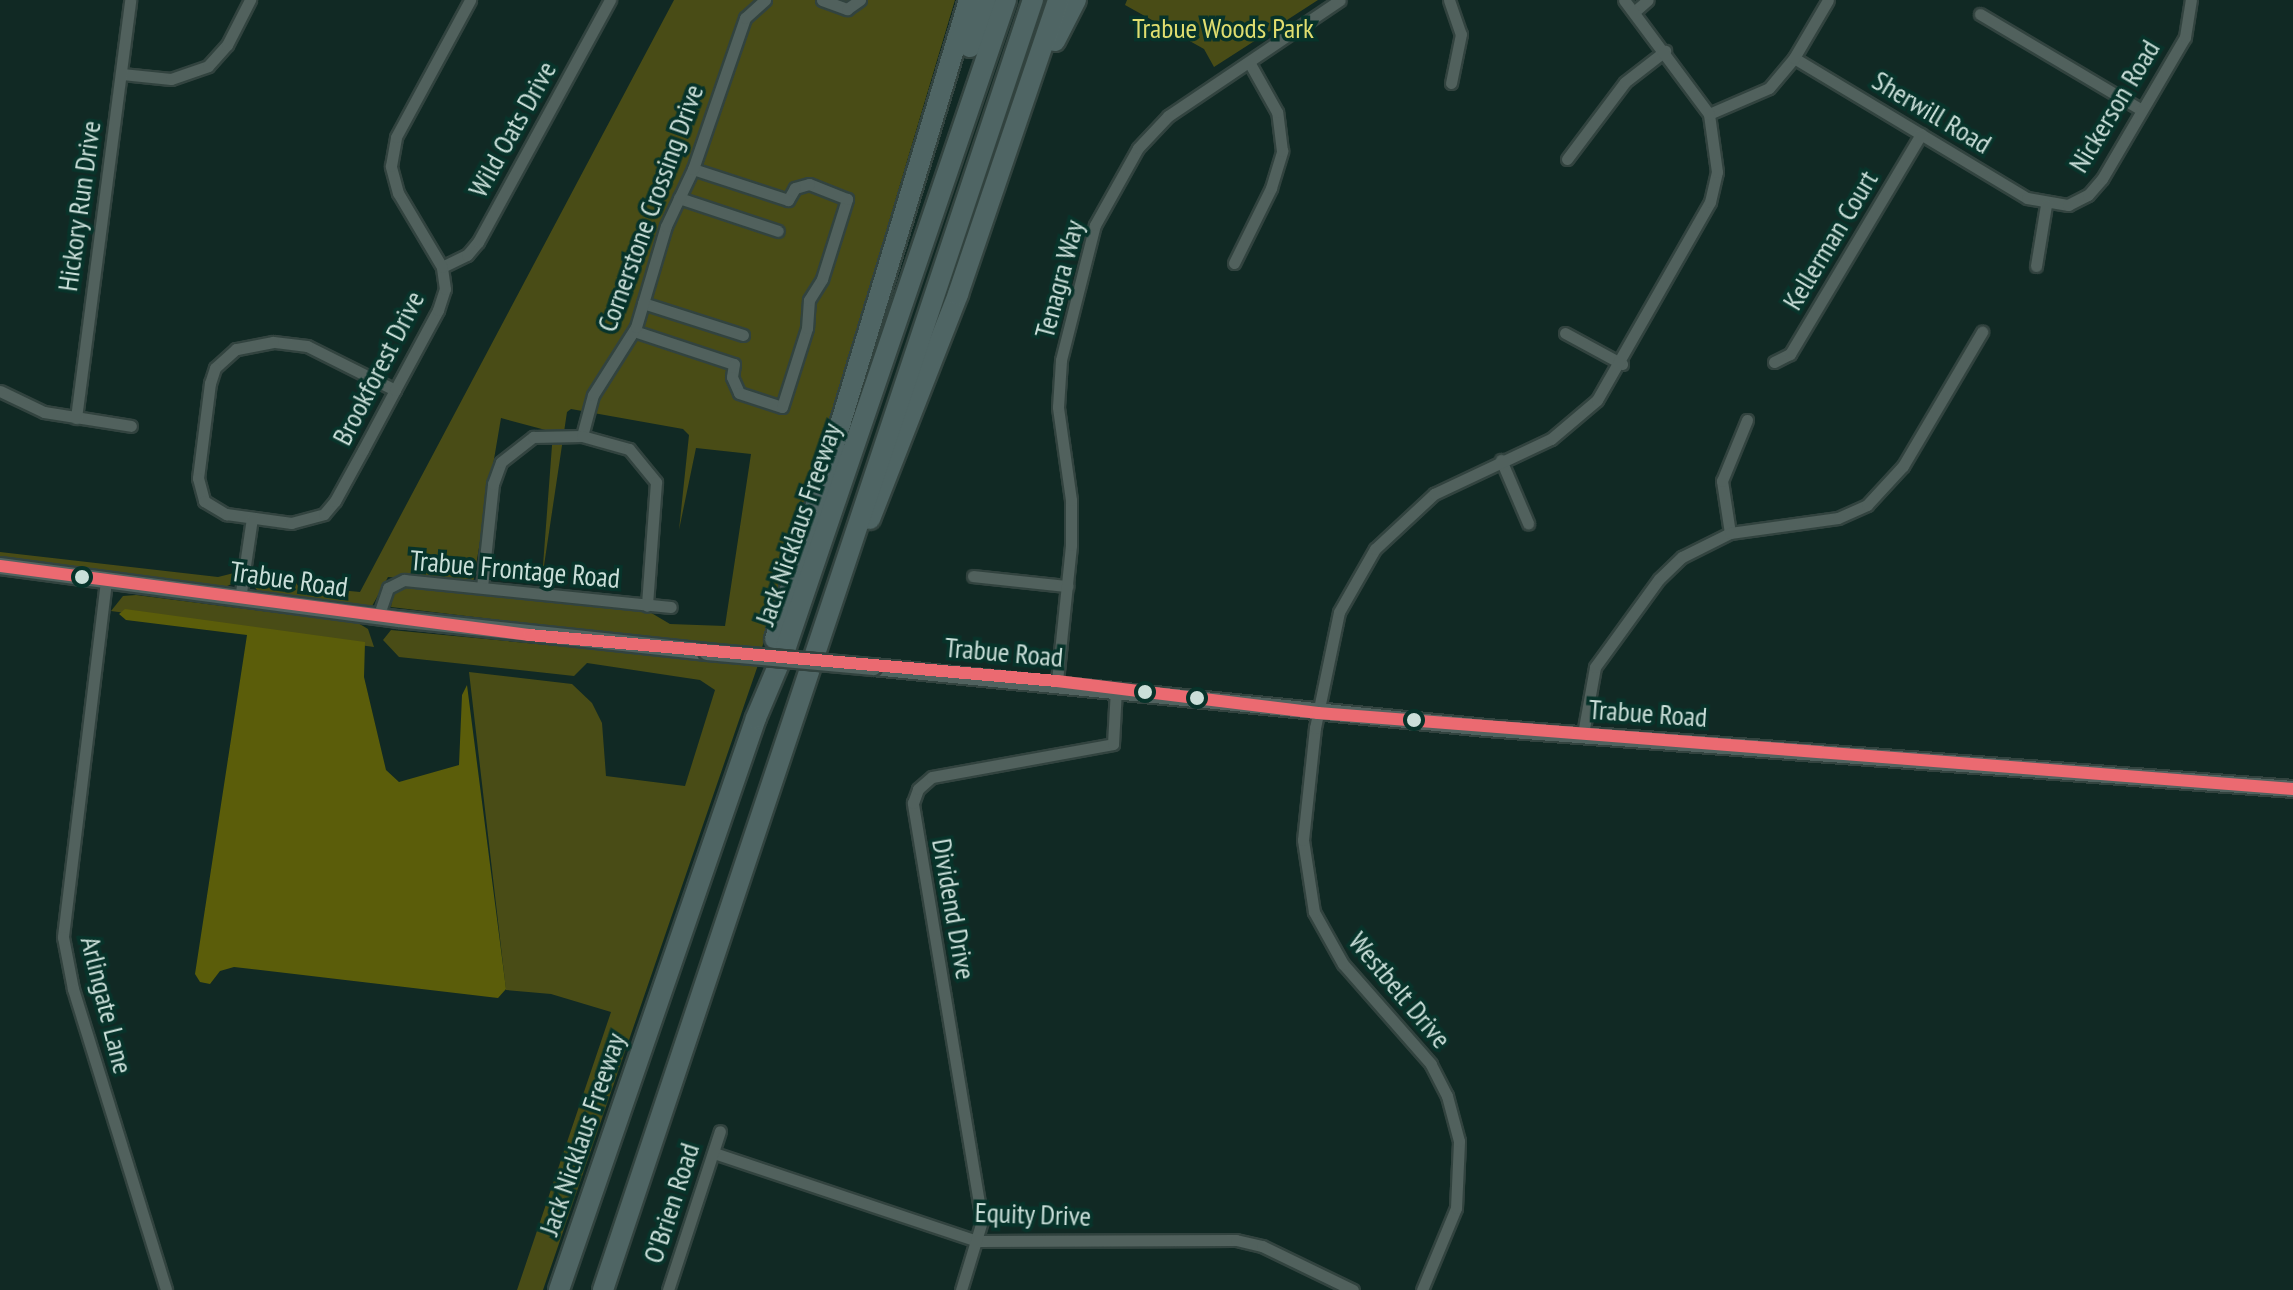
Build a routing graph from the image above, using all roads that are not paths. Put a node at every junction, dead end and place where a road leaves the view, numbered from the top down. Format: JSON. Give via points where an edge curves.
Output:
{"nodes":[{"id":1,"x":130,"y":0,"type":"edge"},
{"id":2,"x":250,"y":0,"type":"edge"},
{"id":3,"x":470,"y":0,"type":"edge"},
{"id":4,"x":610,"y":0,"type":"edge"},
{"id":5,"x":765,"y":0,"type":"edge"},
{"id":6,"x":822,"y":0,"type":"edge"},
{"id":7,"x":860,"y":0,"type":"edge"},
{"id":8,"x":969,"y":0,"type":"edge"},
{"id":9,"x":986,"y":0,"type":"edge"},
{"id":10,"x":1006,"y":0,"type":"edge"},
{"id":11,"x":1033,"y":0,"type":"edge"},
{"id":12,"x":1058,"y":0,"type":"edge"},
{"id":13,"x":1076,"y":0,"type":"edge"},
{"id":14,"x":1340,"y":0,"type":"edge"},
{"id":15,"x":1449,"y":0,"type":"edge"},
{"id":16,"x":1624,"y":0,"type":"edge"},
{"id":17,"x":1648,"y":0,"type":"edge"},
{"id":18,"x":1828,"y":0,"type":"edge"},
{"id":19,"x":2191,"y":0,"type":"edge"},
{"id":20,"x":1634,"y":12,"type":"junction"},
{"id":21,"x":1980,"y":14,"type":"dead end"},
{"id":22,"x":1665,"y":51,"type":"junction"},
{"id":23,"x":1794,"y":58,"type":"junction"},
{"id":24,"x":1249,"y":62,"type":"junction"},
{"id":25,"x":122,"y":74,"type":"junction"},
{"id":26,"x":1451,"y":83,"type":"dead end"},
{"id":27,"x":1026,"y":94,"type":"junction"},
{"id":28,"x":2142,"y":110,"type":"junction"},
{"id":29,"x":1709,"y":114,"type":"junction"},
{"id":30,"x":1921,"y":134,"type":"junction"},
{"id":31,"x":1567,"y":159,"type":"dead end"},
{"id":32,"x":693,"y":169,"type":"junction"},
{"id":33,"x":914,"y":188,"type":"junction"},
{"id":34,"x":679,"y":198,"type":"junction"},
{"id":35,"x":2046,"y":205,"type":"junction"},
{"id":36,"x":778,"y":231,"type":"dead end"},
{"id":37,"x":1234,"y":263,"type":"dead end"},
{"id":38,"x":2036,"y":266,"type":"dead end"},
{"id":39,"x":442,"y":267,"type":"junction"},
{"id":40,"x":643,"y":303,"type":"junction"},
{"id":41,"x":634,"y":331,"type":"junction"},
{"id":42,"x":1982,"y":332,"type":"dead end"},
{"id":43,"x":1565,"y":333,"type":"dead end"},
{"id":44,"x":743,"y":335,"type":"dead end"},
{"id":45,"x":1774,"y":362,"type":"dead end"},
{"id":46,"x":1622,"y":364,"type":"junction"},
{"id":47,"x":395,"y":390,"type":"junction"},
{"id":48,"x":0,"y":391,"type":"edge"},
{"id":49,"x":76,"y":418,"type":"junction"},
{"id":50,"x":1747,"y":420,"type":"dead end"},
{"id":51,"x":131,"y":426,"type":"dead end"},
{"id":52,"x":582,"y":436,"type":"junction"},
{"id":53,"x":1501,"y":460,"type":"junction"},
{"id":54,"x":252,"y":518,"type":"junction"},
{"id":55,"x":1528,"y":523,"type":"dead end"},
{"id":56,"x":1730,"y":533,"type":"junction"},
{"id":57,"x":0,"y":566,"type":"edge"},
{"id":58,"x":973,"y":576,"type":"dead end"},
{"id":59,"x":106,"y":581,"type":"junction"},
{"id":60,"x":1067,"y":586,"type":"junction"},
{"id":61,"x":482,"y":587,"type":"junction"},
{"id":62,"x":240,"y":599,"type":"junction"},
{"id":63,"x":647,"y":606,"type":"junction"},
{"id":64,"x":671,"y":607,"type":"dead end"},
{"id":65,"x":378,"y":617,"type":"junction"},
{"id":66,"x":819,"y":644,"type":"junction"},
{"id":67,"x":1057,"y":681,"type":"junction"},
{"id":68,"x":1116,"y":689,"type":"junction"},
{"id":69,"x":1318,"y":713,"type":"junction"},
{"id":70,"x":756,"y":718,"type":"junction"},
{"id":71,"x":1583,"y":734,"type":"junction"},
{"id":72,"x":2293,"y":789,"type":"edge"},
{"id":73,"x":720,"y":1131,"type":"dead end"},
{"id":74,"x":714,"y":1153,"type":"junction"},
{"id":75,"x":977,"y":1241,"type":"junction"},
{"id":76,"x":166,"y":1290,"type":"edge"},
{"id":77,"x":559,"y":1290,"type":"edge"},
{"id":78,"x":603,"y":1290,"type":"edge"},
{"id":79,"x":668,"y":1290,"type":"edge"},
{"id":80,"x":961,"y":1290,"type":"edge"},
{"id":81,"x":1353,"y":1290,"type":"edge"},
{"id":82,"x":1422,"y":1290,"type":"edge"}],
"edges":[{"from":1,"to":25,"type":"street","name":"Hickory Run Drive"},
{"from":2,"to":25,"type":"street","via":[[227,45],[208,66],[171,79]]},
{"from":3,"to":39,"type":"street","name":"Brookforest Drive","via":[[396,137],[391,166],[398,193]]},
{"from":4,"to":39,"type":"street","name":"Wild Oats Drive","via":[[478,242],[467,255]]},
{"from":5,"to":32,"type":"street","name":"Cornerstone Crossing Drive","via":[[745,18]]},
{"from":6,"to":7,"type":"street","via":[[847,9]]},
{"from":8,"to":33,"type":"highway"},
{"from":9,"to":33,"type":"highway"},
{"from":10,"to":70,"type":"highway","name":"Jack Nicklaus Freeway","via":[[786,647]]},
{"from":11,"to":66,"type":"highway","name":"Jack Nicklaus Freeway","via":[[841,565]]},
{"from":12,"to":27,"type":"highway"},
{"from":13,"to":27,"type":"highway"},
{"from":14,"to":24,"type":"street","name":"Tenagra Way"},
{"from":15,"to":26,"type":"street","via":[[1461,34]]},
{"from":16,"to":20,"type":"street"},
{"from":17,"to":20,"type":"street"},
{"from":18,"to":23,"type":"street"},
{"from":19,"to":28,"type":"street","name":"Nickerson Road","via":[[2185,37]]},
{"from":20,"to":22,"type":"street"},
{"from":21,"to":28,"type":"street"},
{"from":22,"to":29,"type":"street"},
{"from":22,"to":31,"type":"street","via":[[1625,82]]},
{"from":23,"to":29,"type":"street","via":[[1757,96]]},
{"from":23,"to":30,"type":"street","name":"Sherwill Road"},
{"from":24,"to":37,"type":"street","via":[[1277,112],[1282,151],[1271,188]]},
{"from":24,"to":60,"type":"street","name":"Tenagra Way","via":[[1168,116],[1138,148],[1095,225],[1061,360],[1058,407],[1071,500]]},
{"from":25,"to":49,"type":"street","name":"Hickory Run Drive"},
{"from":27,"to":66,"type":"highway","via":[[958,294]]},
{"from":28,"to":35,"type":"street","name":"Nickerson Road","via":[[2088,195],[2068,205]]},
{"from":29,"to":46,"type":"street","name":"Westbelt Drive","via":[[1717,172],[1710,202]]},
{"from":30,"to":35,"type":"street","name":"Sherwill Road"},
{"from":30,"to":45,"type":"street","name":"Kellerman Court","via":[[1790,354]]},
{"from":32,"to":34,"type":"street","name":"Cornerstone Crossing Drive"},
{"from":32,"to":41,"type":"street","via":[[788,200],[795,188],[809,184],[847,199],[822,279],[809,300],[807,328],[782,407],[739,393],[733,383],[734,364]]},
{"from":33,"to":70,"type":"highway","via":[[774,643]]},
{"from":34,"to":36,"type":"street"},
{"from":34,"to":40,"type":"street","name":"Cornerstone Crossing Drive"},
{"from":35,"to":38,"type":"street"},
{"from":39,"to":47,"type":"street","name":"Brookforest Drive","via":[[445,289],[438,310]]},
{"from":40,"to":41,"type":"street","name":"Cornerstone Crossing Drive"},
{"from":40,"to":44,"type":"street"},
{"from":41,"to":52,"type":"street","name":"Cornerstone Crossing Drive","via":[[593,395]]},
{"from":42,"to":56,"type":"street","via":[[1903,466],[1867,505],[1838,518]]},
{"from":43,"to":46,"type":"street"},
{"from":46,"to":53,"type":"street","name":"Westbelt Drive","via":[[1597,400],[1571,424],[1551,439]]},
{"from":47,"to":54,"type":"street","name":"Brookforest Drive","via":[[324,514],[299,523]]},
{"from":47,"to":54,"type":"street","via":[[307,346],[249,345],[225,356],[210,383],[199,487],[204,501],[218,512]]},
{"from":48,"to":49,"type":"street","via":[[35,409]]},
{"from":49,"to":51,"type":"street"},
{"from":50,"to":56,"type":"street","via":[[1722,481]]},
{"from":52,"to":61,"type":"street","via":[[533,437],[501,462],[493,484]]},
{"from":52,"to":63,"type":"street","via":[[629,449],[645,462],[656,482]]},
{"from":53,"to":55,"type":"street"},
{"from":53,"to":69,"type":"street","name":"Westbelt Drive","via":[[1434,494],[1375,549],[1339,612]]},
{"from":54,"to":62,"type":"street"},
{"from":56,"to":71,"type":"street","via":[[1682,557],[1617,633],[1595,667]]},
{"from":57,"to":59,"type":"main road","name":"Trabue Road"},
{"from":58,"to":60,"type":"street"},
{"from":59,"to":62,"type":"main road","name":"Trabue Road"},
{"from":59,"to":76,"type":"street","name":"Arlingate Lane","via":[[63,937],[73,989]]},
{"from":60,"to":67,"type":"street","name":"Tenagra Way"},
{"from":61,"to":63,"type":"street","name":"Trabue Frontage Road"},
{"from":61,"to":65,"type":"street","name":"Trabue Frontage Road","via":[[398,581],[383,596]]},
{"from":62,"to":65,"type":"main road","name":"Trabue Road"},
{"from":63,"to":64,"type":"street","name":"Trabue Frontage Road"},
{"from":65,"to":67,"type":"main road","name":"Trabue Road","bridge":true},
{"from":66,"to":78,"type":"highway","name":"Jack Nicklaus Freeway"},
{"from":67,"to":68,"type":"main road","name":"Trabue Road"},
{"from":68,"to":69,"type":"main road","name":"Trabue Road"},
{"from":68,"to":75,"type":"street","name":"Dividend Drive","via":[[1113,744],[932,777],[918,789],[913,803],[977,1176],[982,1221]]},
{"from":69,"to":71,"type":"main road","name":"Trabue Road"},
{"from":69,"to":82,"type":"street","name":"Westbelt Drive","via":[[1303,840],[1309,895],[1335,953],[1431,1064],[1447,1096],[1459,1141],[1456,1208]]},
{"from":70,"to":77,"type":"highway","name":"Jack Nicklaus Freeway"},
{"from":71,"to":72,"type":"main road","name":"Trabue Road"},
{"from":73,"to":74,"type":"street","name":"O'Brien Road"},
{"from":74,"to":75,"type":"street","name":"Equity Drive"},
{"from":74,"to":79,"type":"street","name":"O'Brien Road"},
{"from":75,"to":80,"type":"street","name":"Dividend Drive"},
{"from":75,"to":81,"type":"street","name":"Equity Drive","via":[[1236,1240],[1262,1246]]}]}
